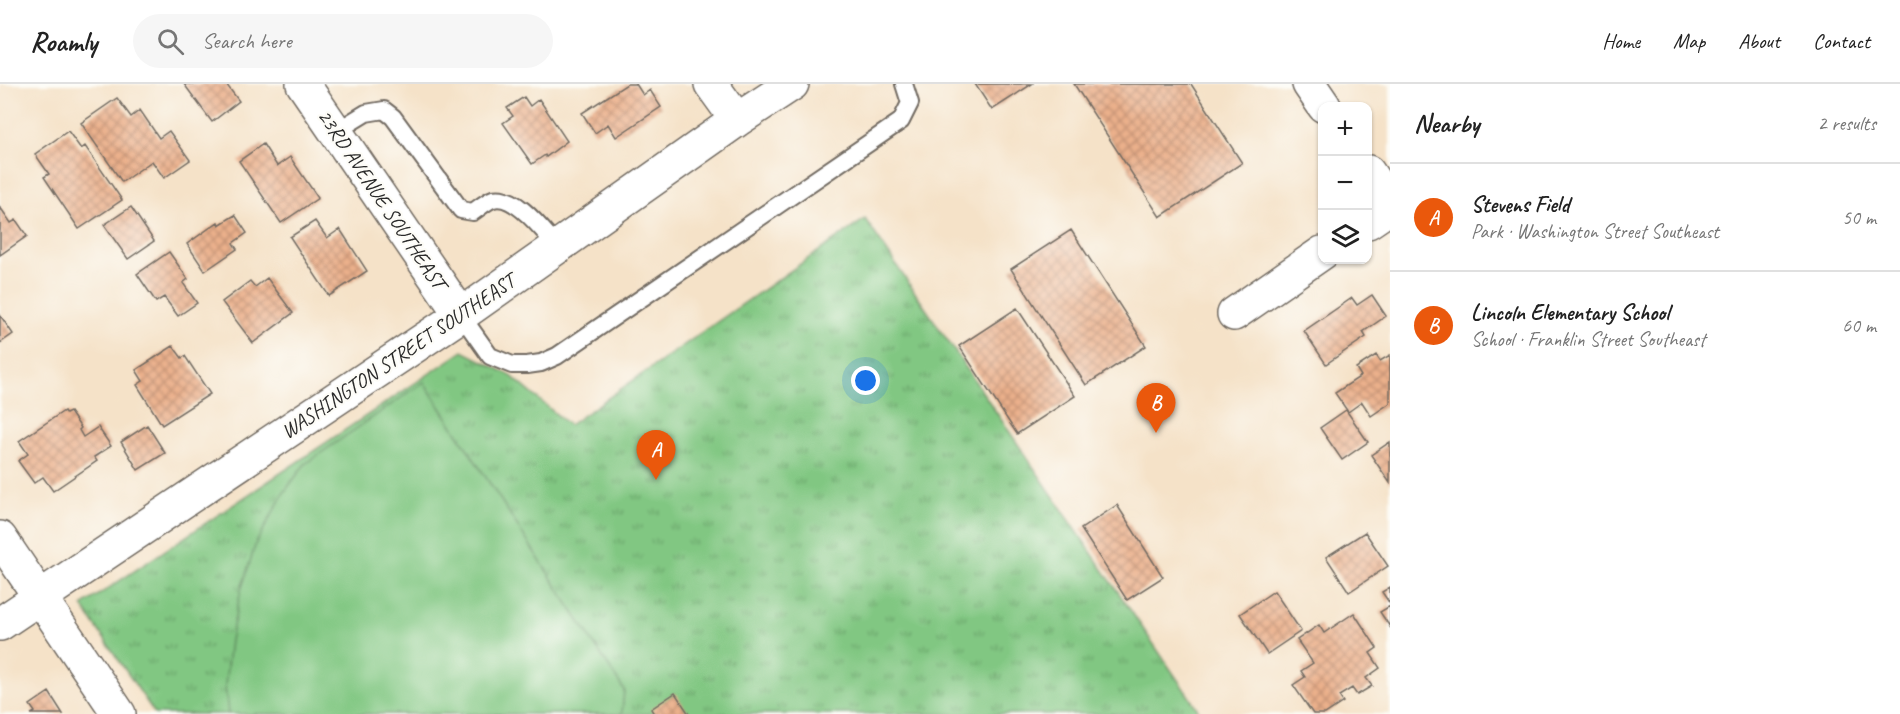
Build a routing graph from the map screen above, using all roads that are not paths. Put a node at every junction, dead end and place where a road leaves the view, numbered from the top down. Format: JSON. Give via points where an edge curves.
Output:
{"nodes":[{"id":1,"x":303,"y":84,"type":"edge"},
{"id":2,"x":711,"y":84,"type":"edge"},
{"id":3,"x":792,"y":84,"type":"edge"},
{"id":4,"x":904,"y":84,"type":"edge"},
{"id":5,"x":1309,"y":84,"type":"edge"},
{"id":6,"x":1321,"y":102,"type":"edge"},
{"id":7,"x":737,"y":120,"type":"junction"},
{"id":8,"x":336,"y":132,"type":"junction"},
{"id":9,"x":1372,"y":178,"type":"edge"},
{"id":10,"x":1390,"y":206,"type":"edge"},
{"id":11,"x":1372,"y":219,"type":"edge"},
{"id":12,"x":557,"y":246,"type":"junction"},
{"id":13,"x":1318,"y":256,"type":"edge"},
{"id":14,"x":460,"y":315,"type":"junction"},
{"id":15,"x":1234,"y":315,"type":"dead end"},
{"id":16,"x":0,"y":538,"type":"edge"},
{"id":17,"x":40,"y":598,"type":"junction"},
{"id":18,"x":0,"y":624,"type":"edge"},
{"id":19,"x":119,"y":714,"type":"edge"}],
"edges":[{"from":1,"to":8,"type":"street","name":"23RD AVENUE SOUTHEAST"},
{"from":2,"to":7,"type":"street"},
{"from":3,"to":7,"type":"street","name":"WASHINGTON STREET SOUTHEAST"},
{"from":4,"to":14,"type":"lane","via":[[910,103],[901,121],[557,356],[527,365],[490,356]]},
{"from":5,"to":6,"type":"street"},
{"from":7,"to":12,"type":"street","name":"WASHINGTON STREET SOUTHEAST"},
{"from":8,"to":12,"type":"lane","via":[[366,113],[384,110],[461,210],[473,212],[494,198],[510,200]]},
{"from":8,"to":14,"type":"street","name":"23RD AVENUE SOUTHEAST"},
{"from":9,"to":10,"type":"street"},
{"from":10,"to":11,"type":"street"},
{"from":12,"to":14,"type":"street","name":"WASHINGTON STREET SOUTHEAST"},
{"from":13,"to":15,"type":"street"},
{"from":14,"to":17,"type":"street","name":"WASHINGTON STREET SOUTHEAST"},
{"from":16,"to":17,"type":"street"},
{"from":17,"to":18,"type":"street","name":"WASHINGTON STREET SOUTHEAST"},
{"from":17,"to":19,"type":"street"}]}
